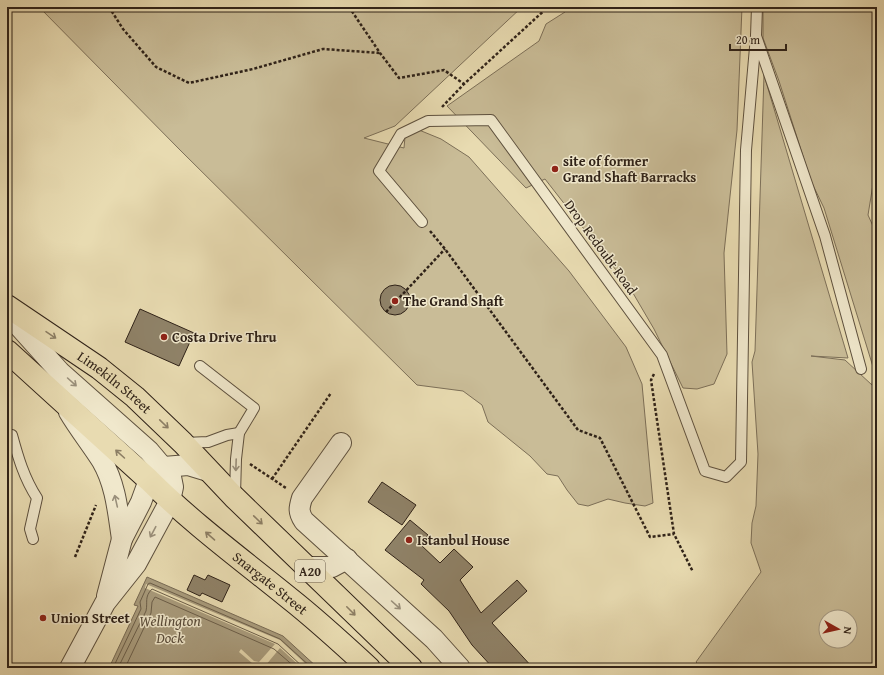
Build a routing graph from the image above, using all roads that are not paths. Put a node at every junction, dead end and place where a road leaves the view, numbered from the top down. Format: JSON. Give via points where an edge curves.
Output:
{"nodes":[{"id":1,"x":757,"y":7,"type":"edge"},
{"id":2,"x":756,"y":36,"type":"junction"},
{"id":3,"x":422,"y":222,"type":"road end"},
{"id":4,"x":7,"y":306,"type":"edge"},
{"id":5,"x":7,"y":313,"type":"edge"},
{"id":6,"x":7,"y":351,"type":"edge"},
{"id":7,"x":200,"y":366,"type":"dead end"},
{"id":8,"x":861,"y":369,"type":"dead end"},
{"id":9,"x":63,"y":402,"type":"junction"},
{"id":10,"x":239,"y":433,"type":"junction"},
{"id":11,"x":12,"y":435,"type":"dead end"},
{"id":12,"x":183,"y":443,"type":"junction"},
{"id":13,"x":340,"y":443,"type":"dead end"},
{"id":14,"x":211,"y":472,"type":"junction"},
{"id":15,"x":156,"y":474,"type":"junction"},
{"id":16,"x":234,"y":497,"type":"junction"},
{"id":17,"x":170,"y":501,"type":"junction"},
{"id":18,"x":33,"y":539,"type":"dead end"},
{"id":19,"x":122,"y":539,"type":"junction"},
{"id":20,"x":347,"y":560,"type":"junction"},
{"id":21,"x":306,"y":567,"type":"junction"},
{"id":22,"x":105,"y":603,"type":"junction"},
{"id":23,"x":70,"y":668,"type":"edge"},
{"id":24,"x":369,"y":668,"type":"edge"},
{"id":25,"x":411,"y":668,"type":"edge"},
{"id":26,"x":460,"y":668,"type":"edge"}],
"edges":[{"from":1,"to":2,"type":"lane","name":"Drop Redoubt Road"},
{"from":2,"to":3,"type":"lane","name":"Drop Redoubt Road","via":[[746,150],[741,462],[726,477],[705,470],[662,355],[491,120],[428,121],[401,134],[380,170]]},
{"from":2,"to":8,"type":"lane","name":"Drop Redoubt Road","via":[[825,236]]},
{"from":4,"to":12,"type":"highway","name":"Limekiln Street","number":"A20","one_way":true,"via":[[99,368],[135,397]]},
{"from":5,"to":15,"type":"street","one_way":true,"via":[[60,372],[149,451]]},
{"from":6,"to":9,"type":"highway","number":"A20"},
{"from":7,"to":10,"type":"lane","via":[[254,408]]},
{"from":15,"to":9,"type":"highway","number":"A20","one_way":true},
{"from":19,"to":9,"type":"street","one_way":true,"via":[[117,506],[108,475]]},
{"from":10,"to":12,"type":"lane","via":[[208,442]]},
{"from":10,"to":16,"type":"lane","one_way":true},
{"from":11,"to":18,"type":"lane","via":[[22,469],[37,498],[30,529]]},
{"from":12,"to":14,"type":"highway","name":"Limekiln Street","number":"A20"},
{"from":13,"to":20,"type":"street","via":[[298,507],[304,521]]},
{"from":14,"to":15,"type":"street","via":[[188,465]]},
{"from":14,"to":16,"type":"highway","number":"A20"},
{"from":15,"to":17,"type":"highway","number":"A20"},
{"from":15,"to":19,"type":"street"},
{"from":16,"to":21,"type":"highway","number":"A20","one_way":true},
{"from":17,"to":22,"type":"street","one_way":true,"via":[[136,564]]},
{"from":24,"to":17,"type":"highway","name":"Snargate Street","number":"A20","one_way":true,"via":[[290,598],[221,545]]},
{"from":19,"to":22,"type":"street"},
{"from":20,"to":21,"type":"street","via":[[332,567]]},
{"from":20,"to":26,"type":"street","one_way":true,"via":[[434,639]]},
{"from":21,"to":25,"type":"highway","number":"A20","one_way":true},
{"from":22,"to":23,"type":"street"}]}
